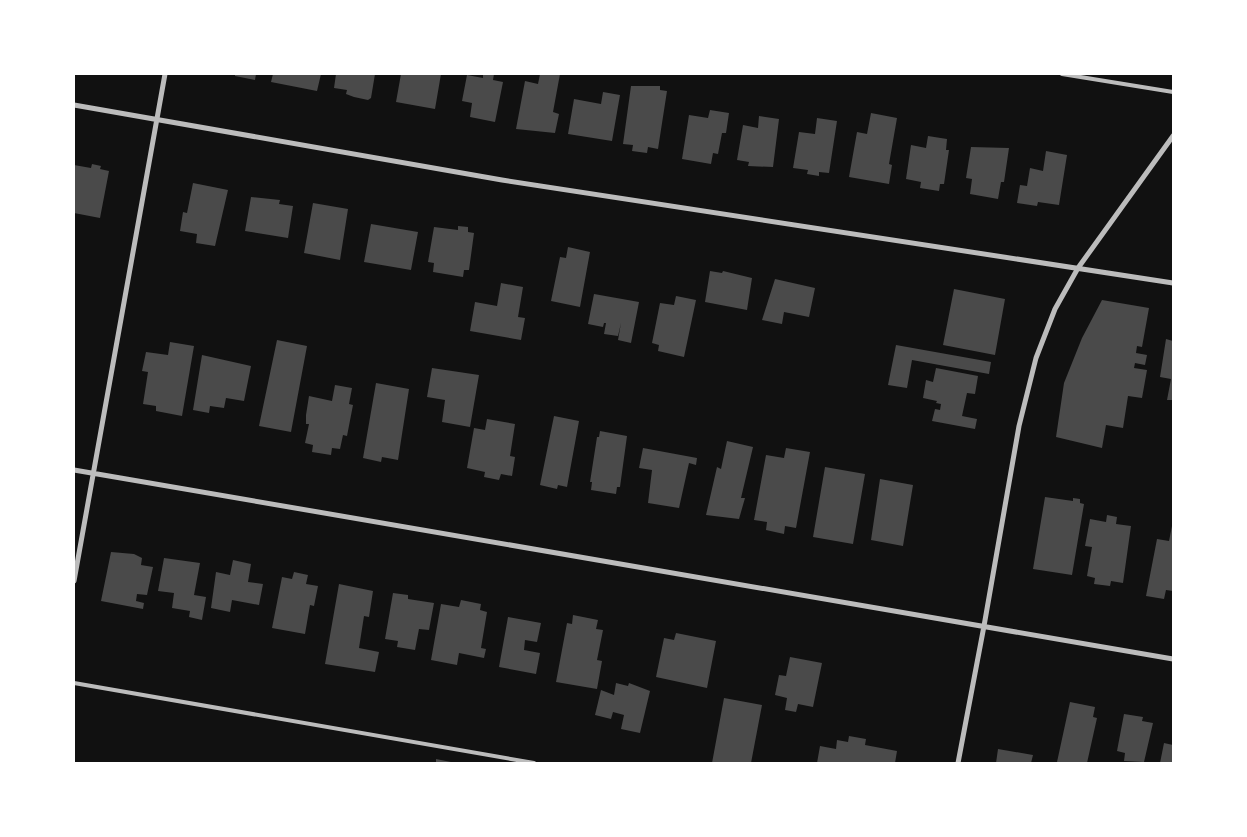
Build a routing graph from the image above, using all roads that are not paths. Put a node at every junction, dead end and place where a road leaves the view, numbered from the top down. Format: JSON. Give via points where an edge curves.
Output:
{"nodes":[{"id":1,"x":164,"y":74,"type":"edge"},
{"id":2,"x":1062,"y":74,"type":"edge"},
{"id":3,"x":1173,"y":92,"type":"edge"},
{"id":4,"x":74,"y":105,"type":"edge"},
{"id":5,"x":156,"y":119,"type":"junction"},
{"id":6,"x":1173,"y":136,"type":"edge"},
{"id":7,"x":1078,"y":268,"type":"junction"},
{"id":8,"x":1173,"y":284,"type":"edge"},
{"id":9,"x":74,"y":470,"type":"edge"},
{"id":10,"x":93,"y":473,"type":"junction"},
{"id":11,"x":74,"y":580,"type":"edge"},
{"id":12,"x":984,"y":626,"type":"junction"},
{"id":13,"x":1173,"y":659,"type":"edge"},
{"id":14,"x":74,"y":683,"type":"edge"},
{"id":15,"x":534,"y":763,"type":"edge"},
{"id":16,"x":958,"y":763,"type":"edge"}],
"edges":[{"from":1,"to":5,"type":"street"},
{"from":2,"to":3,"type":"lane"},
{"from":4,"to":5,"type":"street"},
{"from":5,"to":7,"type":"street","via":[[502,180]]},
{"from":5,"to":10,"type":"street"},
{"from":6,"to":7,"type":"street"},
{"from":7,"to":8,"type":"street"},
{"from":7,"to":12,"type":"street","via":[[1055,309],[1036,358],[1019,426]]},
{"from":9,"to":10,"type":"street"},
{"from":10,"to":11,"type":"street"},
{"from":10,"to":12,"type":"street"},
{"from":12,"to":13,"type":"street"},
{"from":12,"to":16,"type":"street"},
{"from":14,"to":15,"type":"lane"}]}
